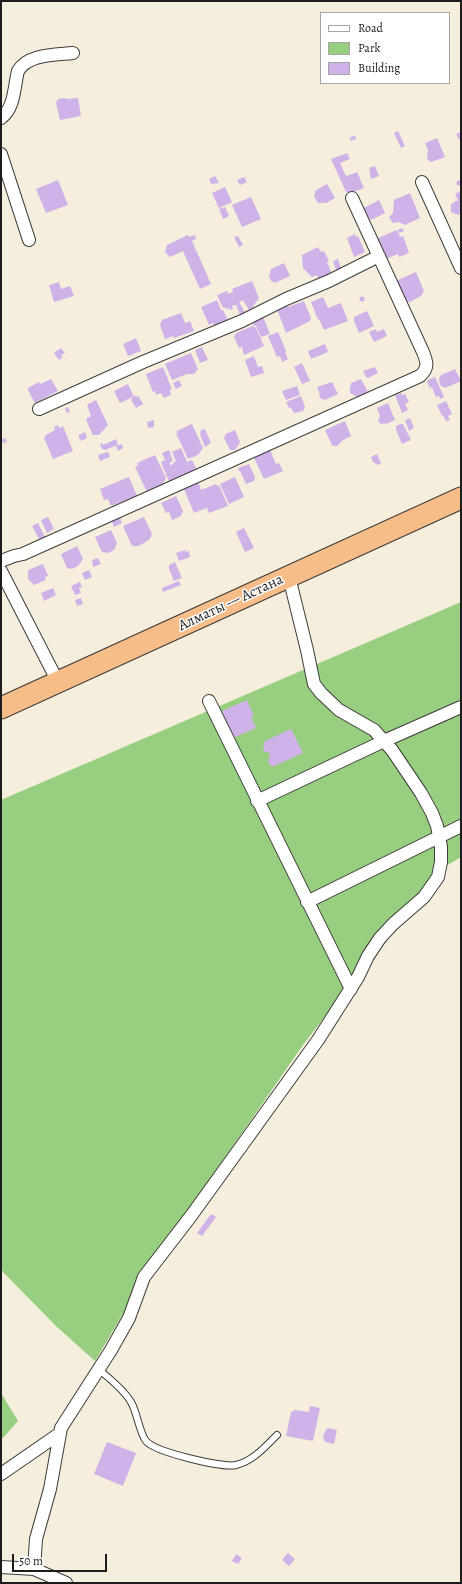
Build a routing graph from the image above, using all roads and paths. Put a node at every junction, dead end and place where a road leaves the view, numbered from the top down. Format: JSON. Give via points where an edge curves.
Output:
{"nodes":[{"id":1,"x":73,"y":53,"type":"dead end"},
{"id":2,"x":1,"y":118,"type":"edge"},
{"id":3,"x":1,"y":154,"type":"edge"},
{"id":4,"x":422,"y":182,"type":"dead end"},
{"id":5,"x":352,"y":198,"type":"dead end"},
{"id":6,"x":29,"y":240,"type":"dead end"},
{"id":7,"x":379,"y":256,"type":"junction"},
{"id":8,"x":461,"y":268,"type":"edge"},
{"id":9,"x":39,"y":409,"type":"dead end"},
{"id":10,"x":460,"y":500,"type":"edge"},
{"id":11,"x":1,"y":562,"type":"edge"},
{"id":12,"x":1,"y":572,"type":"edge"},
{"id":13,"x":289,"y":577,"type":"junction"},
{"id":14,"x":58,"y":682,"type":"junction"},
{"id":15,"x":209,"y":701,"type":"dead end"},
{"id":16,"x":461,"y":707,"type":"edge"},
{"id":17,"x":1,"y":708,"type":"edge"},
{"id":18,"x":384,"y":741,"type":"junction"},
{"id":19,"x":257,"y":801,"type":"junction"},
{"id":20,"x":461,"y":826,"type":"edge"},
{"id":21,"x":439,"y":836,"type":"junction"},
{"id":22,"x":307,"y":902,"type":"junction"},
{"id":23,"x":351,"y":989,"type":"junction"},
{"id":24,"x":98,"y":1370,"type":"junction"},
{"id":25,"x":59,"y":1434,"type":"junction"},
{"id":26,"x":276,"y":1435,"type":"dead end"},
{"id":27,"x":1,"y":1474,"type":"edge"},
{"id":28,"x":1,"y":1567,"type":"edge"},
{"id":29,"x":34,"y":1569,"type":"junction"},
{"id":30,"x":66,"y":1583,"type":"edge"}],
"edges":[{"from":1,"to":2,"type":"street","via":[[38,58],[20,66],[11,102]]},
{"from":3,"to":6,"type":"street"},
{"from":4,"to":8,"type":"street"},
{"from":5,"to":7,"type":"street"},
{"from":7,"to":9,"type":"street","via":[[242,321]]},
{"from":7,"to":11,"type":"street","via":[[428,363],[420,376]]},
{"from":10,"to":13,"type":"highway","name":"Алматы — Астана"},
{"from":12,"to":14,"type":"street"},
{"from":13,"to":14,"type":"highway","name":"Алматы — Астана"},
{"from":13,"to":18,"type":"street","via":[[314,684],[339,710],[374,730]]},
{"from":14,"to":17,"type":"highway","name":"Алматы — Астана"},
{"from":15,"to":19,"type":"street"},
{"from":16,"to":18,"type":"street"},
{"from":18,"to":19,"type":"street"},
{"from":18,"to":21,"type":"street","via":[[421,793],[432,813]]},
{"from":19,"to":22,"type":"street"},
{"from":20,"to":21,"type":"street"},
{"from":21,"to":22,"type":"street"},
{"from":21,"to":23,"type":"street","via":[[441,862],[438,877],[424,897],[380,938]]},
{"from":22,"to":23,"type":"street"},
{"from":23,"to":24,"type":"street","via":[[318,1040],[144,1277],[130,1318]]},
{"from":24,"to":25,"type":"street"},
{"from":24,"to":26,"type":"lane","via":[[112,1380],[132,1402],[145,1440],[159,1449],[202,1462],[234,1466],[246,1462],[263,1450]]},
{"from":25,"to":27,"type":"street"},
{"from":25,"to":29,"type":"street","via":[[50,1489],[36,1539]]},
{"from":28,"to":29,"type":"street"},
{"from":29,"to":30,"type":"street"}]}
